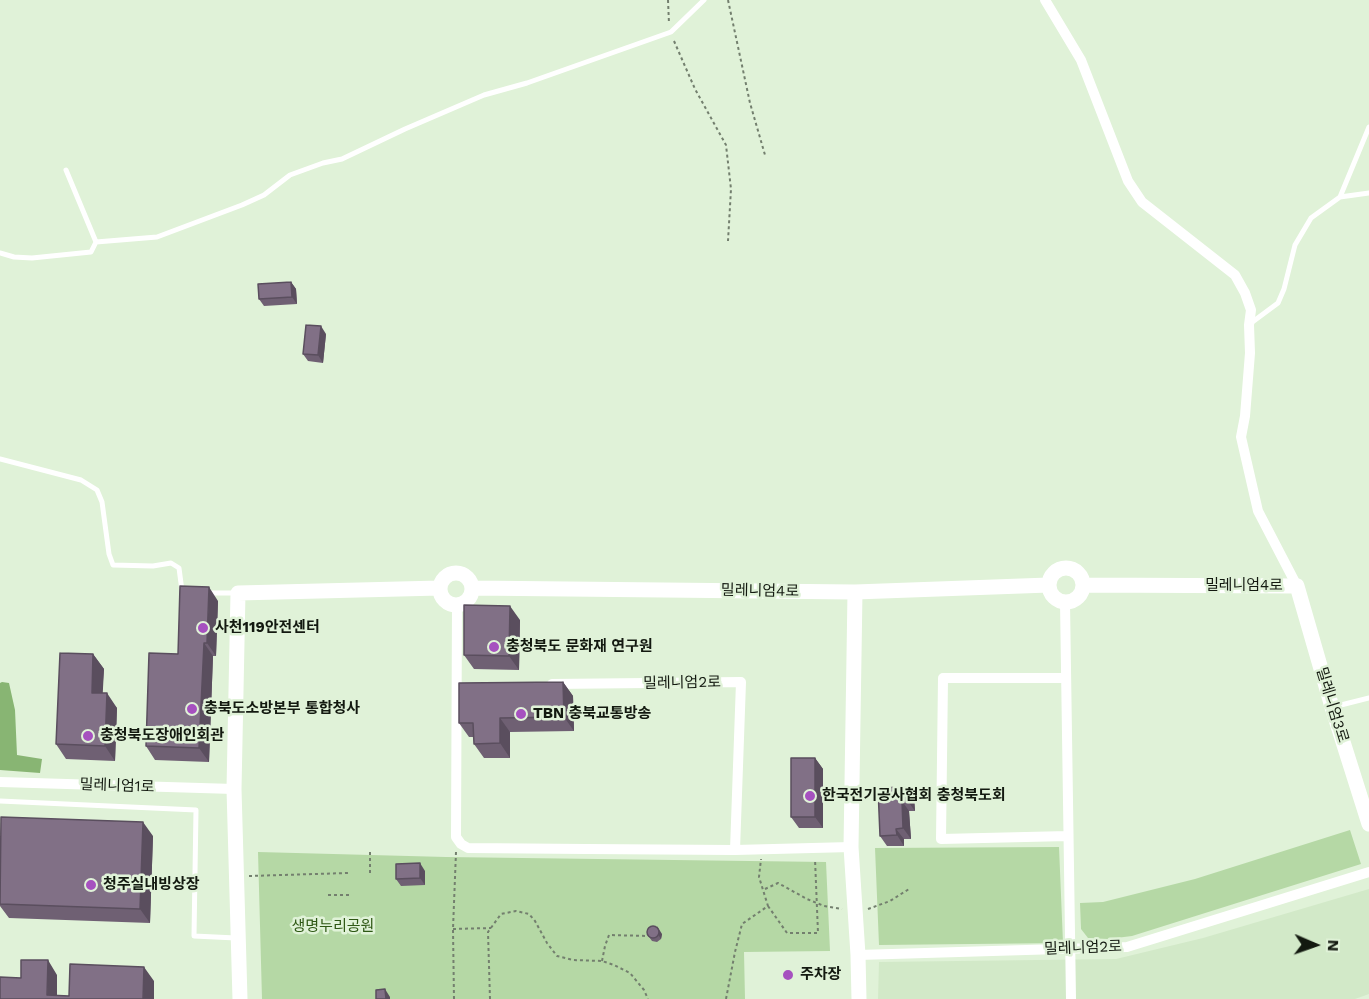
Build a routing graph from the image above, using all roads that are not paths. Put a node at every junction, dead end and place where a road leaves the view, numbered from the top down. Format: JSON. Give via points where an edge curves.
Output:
{"nodes":[{"id":1,"x":704,"y":0,"type":"edge"},
{"id":2,"x":1045,"y":0,"type":"edge"},
{"id":3,"x":1369,"y":127,"type":"edge"},
{"id":4,"x":66,"y":170,"type":"dead end"},
{"id":5,"x":1369,"y":193,"type":"edge"},
{"id":6,"x":1340,"y":197,"type":"junction"},
{"id":7,"x":96,"y":242,"type":"junction"},
{"id":8,"x":0,"y":253,"type":"edge"},
{"id":9,"x":1249,"y":325,"type":"junction"},
{"id":10,"x":0,"y":459,"type":"edge"},
{"id":11,"x":1048,"y":585,"type":"junction"},
{"id":12,"x":1083,"y":585,"type":"junction"},
{"id":13,"x":1297,"y":586,"type":"junction"},
{"id":14,"x":440,"y":588,"type":"junction"},
{"id":15,"x":472,"y":588,"type":"junction"},
{"id":16,"x":855,"y":592,"type":"junction"},
{"id":17,"x":238,"y":593,"type":"junction"},
{"id":18,"x":1065,"y":602,"type":"junction"},
{"id":19,"x":457,"y":605,"type":"junction"},
{"id":20,"x":1065,"y":678,"type":"junction"},
{"id":21,"x":544,"y":684,"type":"edge"},
{"id":22,"x":1369,"y":698,"type":"edge"},
{"id":23,"x":1332,"y":707,"type":"junction"},
{"id":24,"x":0,"y":782,"type":"edge"},
{"id":25,"x":234,"y":789,"type":"junction"},
{"id":26,"x":0,"y":801,"type":"edge"},
{"id":27,"x":1369,"y":824,"type":"edge"},
{"id":28,"x":1068,"y":836,"type":"junction"},
{"id":29,"x":851,"y":847,"type":"junction"},
{"id":30,"x":735,"y":850,"type":"junction"},
{"id":31,"x":1369,"y":872,"type":"edge"},
{"id":32,"x":240,"y":938,"type":"junction"},
{"id":33,"x":1070,"y":949,"type":"junction"},
{"id":34,"x":858,"y":955,"type":"junction"},
{"id":35,"x":240,"y":999,"type":"edge"},
{"id":36,"x":859,"y":999,"type":"edge"},
{"id":37,"x":1071,"y":999,"type":"edge"}],
"edges":[{"from":1,"to":7,"type":"lane","via":[[670,32],[484,95],[342,159],[291,175],[264,195],[185,228],[157,237]]},
{"from":2,"to":9,"type":"street","via":[[1081,60],[1128,181],[1142,202],[1235,275],[1251,310]]},
{"from":3,"to":6,"type":"lane"},
{"from":4,"to":7,"type":"lane"},
{"from":5,"to":6,"type":"lane"},
{"from":6,"to":9,"type":"lane","via":[[1311,218],[1295,245],[1278,303]]},
{"from":7,"to":8,"type":"lane","via":[[91,252],[32,258]]},
{"from":9,"to":13,"type":"street","via":[[1241,437],[1258,511]]},
{"from":10,"to":17,"type":"lane","via":[[81,480],[97,490],[113,565],[171,563],[179,568],[183,592]]},
{"from":11,"to":12,"type":"street","via":[[1055,571],[1066,567],[1077,571]]},
{"from":11,"to":16,"type":"street","name":"밀레니엄4로"},
{"from":11,"to":18,"type":"street","via":[[1053,597]]},
{"from":12,"to":13,"type":"street","name":"밀레니엄4로"},
{"from":12,"to":18,"type":"street","via":[[1079,597]]},
{"from":13,"to":23,"type":"street","name":"밀레니엄3로"},
{"from":14,"to":15,"type":"street","via":[[443,578],[457,572],[467,577]]},
{"from":14,"to":17,"type":"street"},
{"from":14,"to":19,"type":"street","via":[[447,602]]},
{"from":15,"to":16,"type":"street","name":"밀레니엄4로"},
{"from":15,"to":19,"type":"street","via":[[466,601]]},
{"from":16,"to":29,"type":"street"},
{"from":17,"to":25,"type":"street"},
{"from":18,"to":20,"type":"street"},
{"from":19,"to":30,"type":"street","via":[[461,686],[456,837],[460,844],[468,848]]},
{"from":20,"to":28,"type":"street"},
{"from":20,"to":28,"type":"street","via":[[942,678],[941,839]]},
{"from":21,"to":30,"type":"street","name":"밀레니엄2로","via":[[741,682]]},
{"from":22,"to":23,"type":"lane"},
{"from":23,"to":27,"type":"street","name":"밀레니엄3로"},
{"from":24,"to":25,"type":"street","name":"밀레니엄1로"},
{"from":25,"to":32,"type":"street"},
{"from":26,"to":32,"type":"lane","via":[[196,810],[194,936]]},
{"from":28,"to":33,"type":"street"},
{"from":29,"to":30,"type":"street"},
{"from":29,"to":34,"type":"street"},
{"from":31,"to":33,"type":"street","name":"밀레니엄2로","via":[[1127,947]]},
{"from":32,"to":35,"type":"street"},
{"from":33,"to":34,"type":"street","name":"밀레니엄2로"},
{"from":33,"to":37,"type":"street"},
{"from":34,"to":36,"type":"street"}]}
